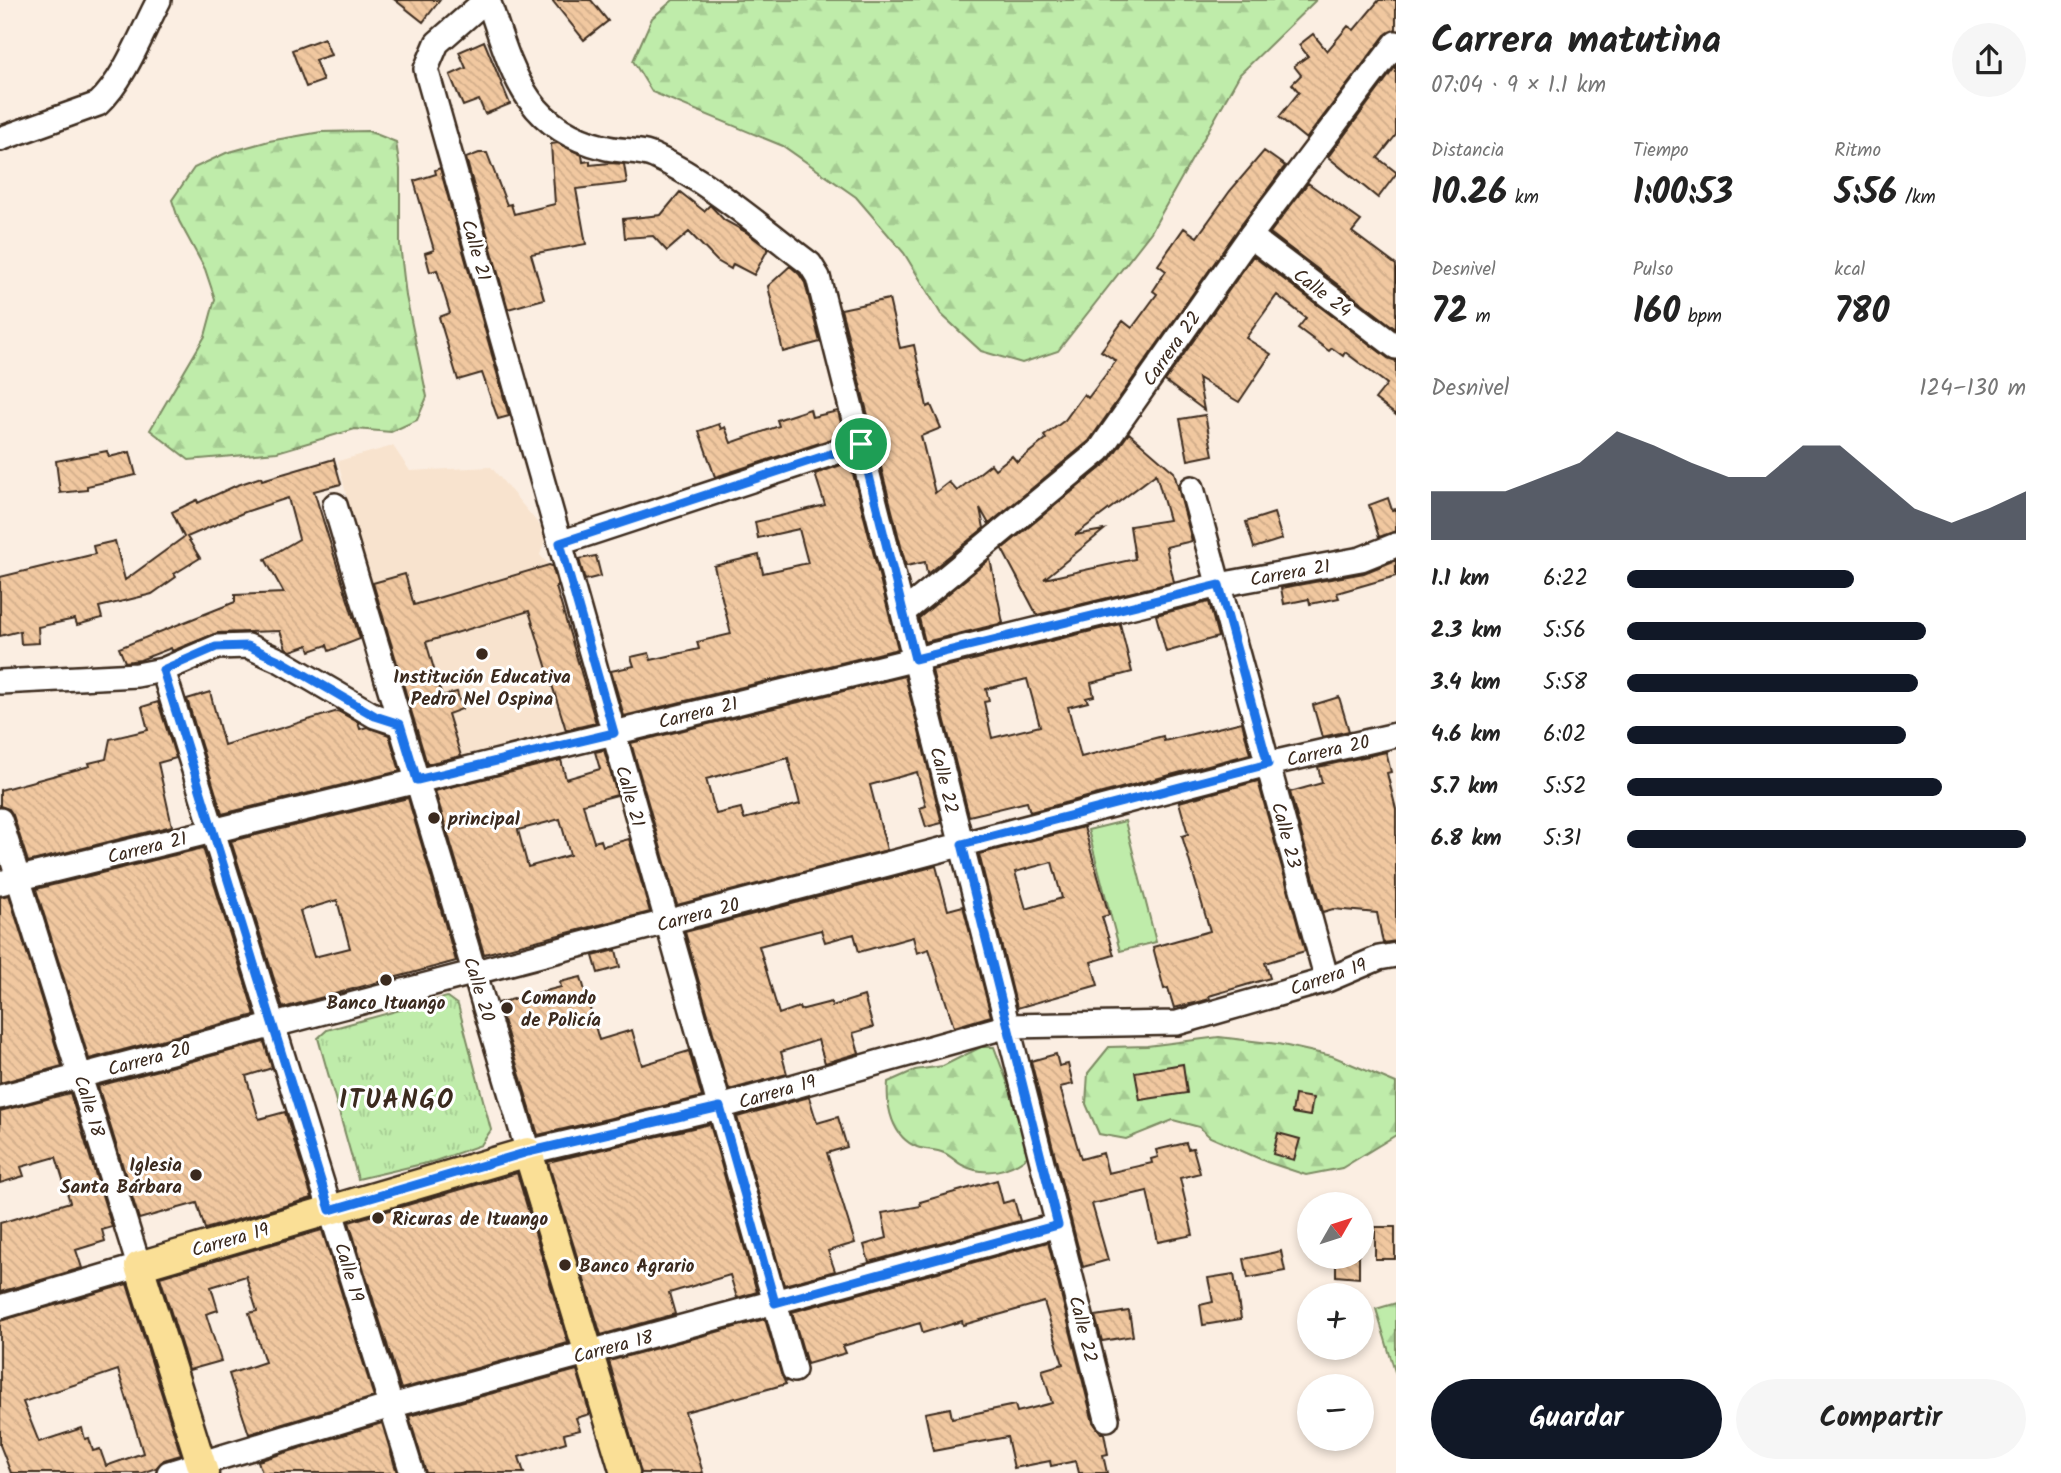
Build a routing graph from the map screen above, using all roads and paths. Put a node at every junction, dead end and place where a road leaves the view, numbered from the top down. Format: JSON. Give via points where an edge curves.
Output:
{"nodes":[{"id":1,"x":159,"y":0,"type":"edge"},
{"id":2,"x":487,"y":0,"type":"edge"},
{"id":3,"x":1396,"y":43,"type":"edge"},
{"id":4,"x":0,"y":139,"type":"edge"},
{"id":5,"x":1250,"y":236,"type":"junction"},
{"id":6,"x":1396,"y":347,"type":"edge"},
{"id":7,"x":861,"y":444,"type":"junction"},
{"id":8,"x":1192,"y":488,"type":"dead end"},
{"id":9,"x":334,"y":505,"type":"dead end"},
{"id":10,"x":560,"y":543,"type":"junction"},
{"id":11,"x":1396,"y":545,"type":"edge"},
{"id":12,"x":1219,"y":585,"type":"junction"},
{"id":13,"x":904,"y":612,"type":"junction"},
{"id":14,"x":915,"y":659,"type":"junction"},
{"id":15,"x":163,"y":670,"type":"junction"},
{"id":16,"x":0,"y":682,"type":"edge"},
{"id":17,"x":400,"y":724,"type":"junction"},
{"id":18,"x":614,"y":733,"type":"junction"},
{"id":19,"x":1396,"y":734,"type":"edge"},
{"id":20,"x":1268,"y":764,"type":"junction"},
{"id":21,"x":417,"y":780,"type":"junction"},
{"id":22,"x":0,"y":820,"type":"edge"},
{"id":23,"x":213,"y":831,"type":"junction"},
{"id":24,"x":962,"y":844,"type":"junction"},
{"id":25,"x":9,"y":880,"type":"edge"},
{"id":26,"x":667,"y":922,"type":"junction"},
{"id":27,"x":1396,"y":955,"type":"edge"},
{"id":28,"x":475,"y":972,"type":"junction"},
{"id":29,"x":1327,"y":979,"type":"junction"},
{"id":30,"x":273,"y":1025,"type":"junction"},
{"id":31,"x":1007,"y":1026,"type":"junction"},
{"id":32,"x":80,"y":1076,"type":"junction"},
{"id":33,"x":0,"y":1097,"type":"edge"},
{"id":34,"x":720,"y":1107,"type":"junction"},
{"id":35,"x":528,"y":1152,"type":"junction"},
{"id":36,"x":330,"y":1210,"type":"junction"},
{"id":37,"x":1058,"y":1225,"type":"junction"},
{"id":38,"x":139,"y":1266,"type":"junction"},
{"id":39,"x":775,"y":1303,"type":"junction"},
{"id":40,"x":0,"y":1307,"type":"edge"},
{"id":41,"x":589,"y":1353,"type":"junction"},
{"id":42,"x":794,"y":1370,"type":"dead end"},
{"id":43,"x":391,"y":1406,"type":"junction"},
{"id":44,"x":1107,"y":1419,"type":"dead end"},
{"id":45,"x":203,"y":1468,"type":"edge"},
{"id":46,"x":169,"y":1473,"type":"edge"},
{"id":47,"x":412,"y":1473,"type":"edge"},
{"id":48,"x":625,"y":1473,"type":"edge"}],
"edges":[{"from":1,"to":4,"type":"street","via":[[117,79],[98,104]]},
{"from":2,"to":7,"type":"street","name":"Calle 22","via":[[524,94],[538,113],[572,136],[603,147],[654,155],[698,181],[810,264],[823,294]]},
{"from":2,"to":10,"type":"street","name":"Calle 21","via":[[437,43],[426,69]]},
{"from":3,"to":5,"type":"street","name":"Carrera 22"},
{"from":5,"to":6,"type":"street","name":"Calle 24"},
{"from":5,"to":13,"type":"street","name":"Carrera 22","via":[[1099,451]]},
{"from":7,"to":10,"type":"street"},
{"from":7,"to":13,"type":"street","name":"Calle 22"},
{"from":8,"to":12,"type":"street","name":"Calle 23"},
{"from":9,"to":17,"type":"street","name":"Calle 20"},
{"from":10,"to":18,"type":"street","name":"Calle 21"},
{"from":11,"to":12,"type":"street","name":"Carrera 21","via":[[1361,559]]},
{"from":12,"to":14,"type":"street","name":"Carrera 21"},
{"from":12,"to":20,"type":"street","name":"Calle 23"},
{"from":13,"to":14,"type":"street","name":"Calle 22"},
{"from":14,"to":18,"type":"street","name":"Carrera 21"},
{"from":14,"to":24,"type":"street","name":"Calle 22"},
{"from":15,"to":16,"type":"street"},
{"from":15,"to":17,"type":"street","via":[[216,647],[248,646],[375,716]]},
{"from":15,"to":23,"type":"street","name":"Calle 19"},
{"from":17,"to":21,"type":"street","name":"Calle 20"},
{"from":18,"to":21,"type":"street","name":"Carrera 21"},
{"from":18,"to":26,"type":"street","name":"Calle 21"},
{"from":19,"to":20,"type":"street","name":"Carrera 20"},
{"from":20,"to":24,"type":"street","name":"Carrera 20"},
{"from":20,"to":29,"type":"street","name":"Calle 23"},
{"from":21,"to":23,"type":"street","name":"Carrera 21"},
{"from":21,"to":28,"type":"street","name":"Calle 20"},
{"from":22,"to":25,"type":"street","name":"Calle 18"},
{"from":23,"to":25,"type":"street","name":"Carrera 21"},
{"from":23,"to":30,"type":"street","name":"Calle 19"},
{"from":24,"to":26,"type":"street","name":"Carrera 20"},
{"from":24,"to":31,"type":"street","name":"Calle 22"},
{"from":25,"to":32,"type":"street","name":"Calle 18"},
{"from":26,"to":28,"type":"street","name":"Carrera 20"},
{"from":26,"to":34,"type":"street","name":"Calle 21"},
{"from":27,"to":29,"type":"street","name":"Carrera 19"},
{"from":28,"to":30,"type":"street","name":"Carrera 20"},
{"from":28,"to":35,"type":"street","name":"Calle 20"},
{"from":29,"to":31,"type":"street","name":"Carrera 19","via":[[1177,1023]]},
{"from":30,"to":32,"type":"street","name":"Carrera 20"},
{"from":30,"to":36,"type":"street","name":"Calle 19"},
{"from":31,"to":34,"type":"street","name":"Carrera 19"},
{"from":31,"to":37,"type":"street","name":"Calle 22"},
{"from":32,"to":33,"type":"street","name":"Carrera 20"},
{"from":32,"to":38,"type":"street","name":"Calle 18"},
{"from":34,"to":35,"type":"street","name":"Carrera 19"},
{"from":34,"to":39,"type":"street","name":"Calle 21"},
{"from":35,"to":36,"type":"main road","name":"Carrera 19"},
{"from":35,"to":41,"type":"main road","name":"Calle 20"},
{"from":36,"to":38,"type":"main road","name":"Carrera 19"},
{"from":36,"to":43,"type":"street","name":"Calle 19"},
{"from":37,"to":39,"type":"street","name":"Carrera 18"},
{"from":37,"to":44,"type":"street","name":"Calle 22"},
{"from":38,"to":40,"type":"street","name":"Carrera 19"},
{"from":38,"to":45,"type":"main road","name":"Calle 18"},
{"from":39,"to":41,"type":"street","name":"Carrera 18"},
{"from":39,"to":42,"type":"street","name":"Calle 21"},
{"from":41,"to":43,"type":"street","name":"Carrera 18"},
{"from":41,"to":48,"type":"main road","name":"Calle 20"},
{"from":43,"to":45,"type":"street","name":"Carrera 18"},
{"from":43,"to":47,"type":"street","name":"Calle 19"},
{"from":45,"to":46,"type":"street","name":"Carrera 18"}]}
